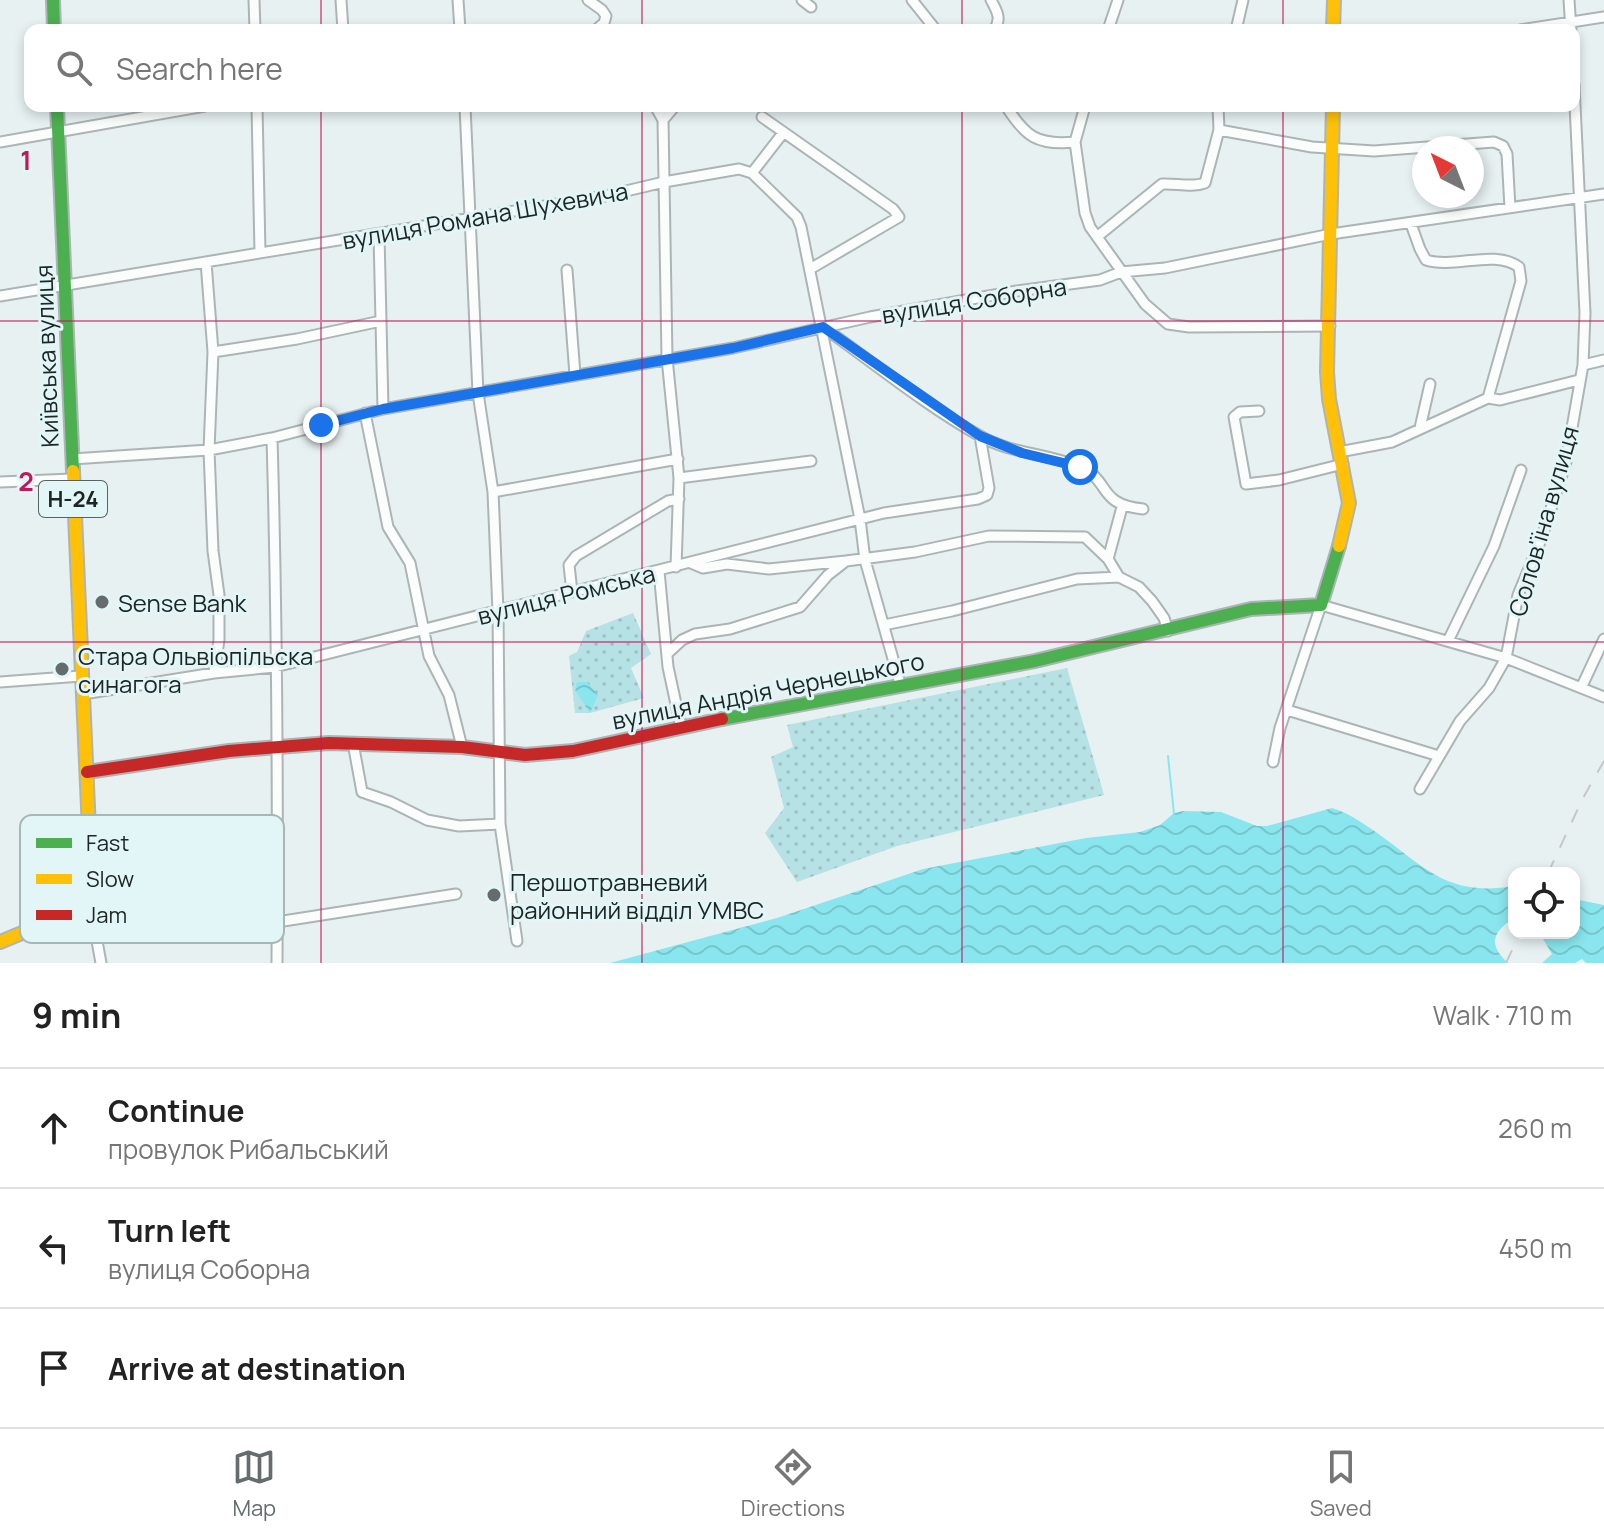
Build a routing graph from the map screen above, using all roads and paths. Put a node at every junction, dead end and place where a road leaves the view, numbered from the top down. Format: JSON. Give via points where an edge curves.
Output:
{"nodes":[{"id":1,"x":53,"y":0,"type":"edge"},
{"id":2,"x":254,"y":0,"type":"edge"},
{"id":3,"x":341,"y":0,"type":"edge"},
{"id":4,"x":458,"y":0,"type":"edge"},
{"id":5,"x":588,"y":0,"type":"edge"},
{"id":6,"x":912,"y":0,"type":"edge"},
{"id":7,"x":991,"y":0,"type":"edge"},
{"id":8,"x":1118,"y":0,"type":"edge"},
{"id":9,"x":1243,"y":0,"type":"edge"},
{"id":10,"x":1334,"y":0,"type":"edge"},
{"id":11,"x":1569,"y":0,"type":"edge"},
{"id":12,"x":1604,"y":17,"type":"edge"},
{"id":13,"x":54,"y":24,"type":"edge"},
{"id":14,"x":255,"y":24,"type":"edge"},
{"id":15,"x":343,"y":24,"type":"edge"},
{"id":16,"x":460,"y":24,"type":"edge"},
{"id":17,"x":603,"y":24,"type":"edge"},
{"id":18,"x":931,"y":24,"type":"edge"},
{"id":19,"x":998,"y":24,"type":"edge"},
{"id":20,"x":1110,"y":24,"type":"edge"},
{"id":21,"x":1237,"y":24,"type":"edge"},
{"id":22,"x":1333,"y":24,"type":"edge"},
{"id":23,"x":1570,"y":24,"type":"edge"},
{"id":24,"x":1574,"y":24,"type":"edge"},
{"id":25,"x":57,"y":112,"type":"edge"},
{"id":26,"x":172,"y":112,"type":"edge"},
{"id":27,"x":257,"y":112,"type":"edge"},
{"id":28,"x":465,"y":112,"type":"edge"},
{"id":29,"x":658,"y":112,"type":"edge"},
{"id":30,"x":670,"y":112,"type":"edge"},
{"id":31,"x":1010,"y":112,"type":"edge"},
{"id":32,"x":1083,"y":112,"type":"edge"},
{"id":33,"x":1218,"y":112,"type":"edge"},
{"id":34,"x":1333,"y":112,"type":"edge"},
{"id":35,"x":1575,"y":112,"type":"edge"},
{"id":36,"x":762,"y":117,"type":"dead end"},
{"id":37,"x":663,"y":120,"type":"junction"},
{"id":38,"x":1219,"y":130,"type":"junction"},
{"id":39,"x":58,"y":133,"type":"junction"},
{"id":40,"x":783,"y":133,"type":"junction"},
{"id":41,"x":0,"y":142,"type":"edge"},
{"id":42,"x":1075,"y":142,"type":"junction"},
{"id":43,"x":1331,"y":148,"type":"junction"},
{"id":44,"x":752,"y":173,"type":"junction"},
{"id":45,"x":664,"y":182,"type":"junction"},
{"id":46,"x":1604,"y":194,"type":"edge"},
{"id":47,"x":1580,"y":197,"type":"junction"},
{"id":48,"x":1510,"y":208,"type":"junction"},
{"id":49,"x":470,"y":218,"type":"junction"},
{"id":50,"x":1411,"y":224,"type":"junction"},
{"id":51,"x":379,"y":234,"type":"junction"},
{"id":52,"x":1331,"y":234,"type":"junction"},
{"id":53,"x":1098,"y":236,"type":"junction"},
{"id":54,"x":260,"y":253,"type":"junction"},
{"id":55,"x":206,"y":262,"type":"junction"},
{"id":56,"x":810,"y":269,"type":"junction"},
{"id":57,"x":567,"y":270,"type":"dead end"},
{"id":58,"x":1121,"y":272,"type":"junction"},
{"id":59,"x":66,"y":284,"type":"junction"},
{"id":60,"x":0,"y":296,"type":"edge"},
{"id":61,"x":381,"y":321,"type":"junction"},
{"id":62,"x":1330,"y":326,"type":"junction"},
{"id":63,"x":823,"y":327,"type":"junction"},
{"id":64,"x":213,"y":352,"type":"junction"},
{"id":65,"x":667,"y":358,"type":"junction"},
{"id":66,"x":1604,"y":360,"type":"edge"},
{"id":67,"x":1583,"y":365,"type":"junction"},
{"id":68,"x":575,"y":375,"type":"junction"},
{"id":69,"x":1579,"y":380,"type":"junction"},
{"id":70,"x":1430,"y":384,"type":"dead end"},
{"id":71,"x":478,"y":393,"type":"junction"},
{"id":72,"x":1488,"y":398,"type":"junction"},
{"id":73,"x":383,"y":409,"type":"junction"},
{"id":74,"x":1259,"y":411,"type":"dead end"},
{"id":75,"x":365,"y":413,"type":"junction"},
{"id":76,"x":1420,"y":428,"type":"junction"},
{"id":77,"x":980,"y":436,"type":"junction"},
{"id":78,"x":272,"y":438,"type":"junction"},
{"id":79,"x":209,"y":450,"type":"junction"},
{"id":80,"x":1341,"y":458,"type":"junction"},
{"id":81,"x":72,"y":459,"type":"junction"},
{"id":82,"x":678,"y":459,"type":"junction"},
{"id":83,"x":811,"y":461,"type":"dead end"},
{"id":84,"x":1521,"y":470,"type":"dead end"},
{"id":85,"x":679,"y":478,"type":"junction"},
{"id":86,"x":72,"y":479,"type":"junction"},
{"id":87,"x":0,"y":482,"type":"edge"},
{"id":88,"x":493,"y":492,"type":"junction"},
{"id":89,"x":679,"y":499,"type":"junction"},
{"id":90,"x":1122,"y":507,"type":"junction"},
{"id":91,"x":1143,"y":509,"type":"dead end"},
{"id":92,"x":860,"y":519,"type":"junction"},
{"id":93,"x":1108,"y":559,"type":"junction"},
{"id":94,"x":865,"y":560,"type":"junction"},
{"id":95,"x":846,"y":561,"type":"junction"},
{"id":96,"x":689,"y":562,"type":"junction"},
{"id":97,"x":676,"y":567,"type":"junction"},
{"id":98,"x":659,"y":571,"type":"junction"},
{"id":99,"x":1119,"y":577,"type":"junction"},
{"id":100,"x":572,"y":592,"type":"junction"},
{"id":101,"x":1321,"y":605,"type":"junction"},
{"id":102,"x":498,"y":611,"type":"junction"},
{"id":103,"x":884,"y":625,"type":"junction"},
{"id":104,"x":423,"y":630,"type":"junction"},
{"id":105,"x":1168,"y":631,"type":"junction"},
{"id":106,"x":1604,"y":639,"type":"edge"},
{"id":107,"x":1448,"y":641,"type":"junction"},
{"id":108,"x":667,"y":654,"type":"junction"},
{"id":109,"x":1506,"y":658,"type":"junction"},
{"id":110,"x":275,"y":667,"type":"junction"},
{"id":111,"x":214,"y":673,"type":"junction"},
{"id":112,"x":81,"y":676,"type":"junction"},
{"id":113,"x":0,"y":682,"type":"edge"},
{"id":114,"x":1582,"y":686,"type":"junction"},
{"id":115,"x":901,"y":687,"type":"junction"},
{"id":116,"x":83,"y":694,"type":"junction"},
{"id":117,"x":1604,"y":697,"type":"edge"},
{"id":118,"x":1287,"y":710,"type":"junction"},
{"id":119,"x":681,"y":727,"type":"junction"},
{"id":120,"x":353,"y":743,"type":"junction"},
{"id":121,"x":279,"y":747,"type":"junction"},
{"id":122,"x":462,"y":747,"type":"junction"},
{"id":123,"x":499,"y":751,"type":"junction"},
{"id":124,"x":1439,"y":756,"type":"junction"},
{"id":125,"x":1273,"y":762,"type":"dead end"},
{"id":126,"x":87,"y":772,"type":"junction"},
{"id":127,"x":1420,"y":789,"type":"dead end"},
{"id":128,"x":89,"y":815,"type":"edge"},
{"id":129,"x":278,"y":815,"type":"edge"},
{"id":130,"x":500,"y":824,"type":"junction"},
{"id":131,"x":456,"y":894,"type":"dead end"},
{"id":132,"x":284,"y":921,"type":"edge"},
{"id":133,"x":20,"y":934,"type":"edge"},
{"id":134,"x":517,"y":941,"type":"dead end"},
{"id":135,"x":0,"y":942,"type":"edge"},
{"id":136,"x":97,"y":943,"type":"edge"},
{"id":137,"x":101,"y":963,"type":"edge"}],
"edges":[{"from":1,"to":13,"type":"street"},
{"from":2,"to":14,"type":"street"},
{"from":3,"to":15,"type":"street"},
{"from":4,"to":16,"type":"street"},
{"from":5,"to":17,"type":"street","via":[[606,16]]},
{"from":6,"to":18,"type":"street"},
{"from":7,"to":19,"type":"street"},
{"from":8,"to":20,"type":"street"},
{"from":9,"to":21,"type":"street"},
{"from":10,"to":22,"type":"street"},
{"from":11,"to":23,"type":"street"},
{"from":12,"to":24,"type":"street"},
{"from":25,"to":39,"type":"street","name":"Київська вулиця","number":"Н-24"},
{"from":26,"to":39,"type":"street"},
{"from":27,"to":54,"type":"street"},
{"from":28,"to":49,"type":"street"},
{"from":29,"to":37,"type":"street"},
{"from":30,"to":37,"type":"street"},
{"from":31,"to":42,"type":"street","via":[[1030,136],[1059,144]]},
{"from":32,"to":42,"type":"street"},
{"from":33,"to":38,"type":"street"},
{"from":34,"to":43,"type":"street"},
{"from":35,"to":47,"type":"street","name":"Солов'їна вулиця"},
{"from":36,"to":40,"type":"street"},
{"from":37,"to":45,"type":"street"},
{"from":38,"to":43,"type":"street"},
{"from":38,"to":53,"type":"street","via":[[1205,183],[1162,184]]},
{"from":39,"to":41,"type":"street"},
{"from":39,"to":59,"type":"street","name":"Київська вулиця","number":"Н-24"},
{"from":40,"to":44,"type":"street"},
{"from":40,"to":56,"type":"street","via":[[899,217]]},
{"from":42,"to":53,"type":"street","via":[[1085,213]]},
{"from":43,"to":48,"type":"street","via":[[1374,151],[1499,143],[1507,154]]},
{"from":43,"to":52,"type":"street"},
{"from":44,"to":45,"type":"street","name":"вулиця Романа Шухевича","via":[[739,169]]},
{"from":44,"to":56,"type":"street","via":[[797,217]]},
{"from":45,"to":49,"type":"street","name":"вулиця Романа Шухевича"},
{"from":45,"to":65,"type":"street"},
{"from":46,"to":47,"type":"street","name":"вулиця Соборна"},
{"from":47,"to":48,"type":"street","name":"вулиця Соборна"},
{"from":47,"to":67,"type":"street","name":"Солов'їна вулиця"},
{"from":48,"to":50,"type":"street","name":"вулиця Соборна"},
{"from":49,"to":51,"type":"street","name":"вулиця Романа Шухевича"},
{"from":49,"to":71,"type":"street"},
{"from":50,"to":52,"type":"street","name":"вулиця Соборна"},
{"from":50,"to":72,"type":"street","via":[[1422,255],[1431,262],[1494,260],[1519,267],[1521,281]]},
{"from":51,"to":54,"type":"street","name":"вулиця Романа Шухевича"},
{"from":51,"to":61,"type":"street"},
{"from":52,"to":58,"type":"street","name":"вулиця Соборна"},
{"from":52,"to":62,"type":"street"},
{"from":53,"to":58,"type":"street"},
{"from":54,"to":55,"type":"street","name":"вулиця Романа Шухевича"},
{"from":55,"to":59,"type":"street","name":"вулиця Романа Шухевича"},
{"from":55,"to":64,"type":"street"},
{"from":56,"to":63,"type":"street"},
{"from":57,"to":68,"type":"street"},
{"from":58,"to":62,"type":"street","via":[[1168,324]]},
{"from":58,"to":63,"type":"street","name":"вулиця Соборна","via":[[1100,280]]},
{"from":59,"to":60,"type":"street","name":"вулиця Романа Шухевича"},
{"from":59,"to":81,"type":"street","name":"Київська вулиця","number":"Н-24"},
{"from":61,"to":64,"type":"street"},
{"from":61,"to":73,"type":"street"},
{"from":62,"to":80,"type":"street","via":[[1329,399]]},
{"from":63,"to":65,"type":"street","name":"вулиця Соборна"},
{"from":63,"to":77,"type":"street"},
{"from":63,"to":92,"type":"street"},
{"from":64,"to":79,"type":"street"},
{"from":65,"to":68,"type":"street","name":"вулиця Соборна"},
{"from":65,"to":82,"type":"street"},
{"from":66,"to":67,"type":"street"},
{"from":67,"to":69,"type":"street","name":"Солов'їна вулиця"},
{"from":68,"to":71,"type":"street","name":"вулиця Соборна"},
{"from":69,"to":72,"type":"street","via":[[1500,400]]},
{"from":69,"to":109,"type":"street","name":"Солов'їна вулиця","via":[[1566,462],[1518,595]]},
{"from":70,"to":76,"type":"street"},
{"from":71,"to":73,"type":"street","name":"вулиця Соборна"},
{"from":71,"to":88,"type":"street"},
{"from":72,"to":76,"type":"street"},
{"from":73,"to":75,"type":"street","name":"вулиця Соборна"},
{"from":74,"to":80,"type":"street","via":[[1234,417],[1246,484],[1279,480]]},
{"from":75,"to":78,"type":"street","name":"вулиця Соборна"},
{"from":75,"to":104,"type":"street","via":[[388,527],[410,563]]},
{"from":76,"to":80,"type":"street"},
{"from":77,"to":90,"type":"street","via":[[1080,467]]},
{"from":77,"to":92,"type":"street","name":"вулиця Ромська","via":[[987,495]]},
{"from":78,"to":79,"type":"street","name":"вулиця Соборна"},
{"from":78,"to":110,"type":"street"},
{"from":79,"to":81,"type":"street","name":"вулиця Соборна"},
{"from":79,"to":111,"type":"street","via":[[219,595]]},
{"from":80,"to":101,"type":"street","via":[[1347,520]]},
{"from":81,"to":86,"type":"street","name":"Київська вулиця","number":"Н-24"},
{"from":82,"to":85,"type":"street"},
{"from":82,"to":88,"type":"street"},
{"from":83,"to":85,"type":"street"},
{"from":84,"to":107,"type":"street","via":[[1494,546]]},
{"from":85,"to":89,"type":"street"},
{"from":86,"to":87,"type":"street"},
{"from":86,"to":112,"type":"street","name":"Київська вулиця","number":"Н-24"},
{"from":88,"to":102,"type":"street"},
{"from":89,"to":97,"type":"street"},
{"from":89,"to":100,"type":"street","via":[[576,556],[569,565]]},
{"from":90,"to":91,"type":"street"},
{"from":90,"to":93,"type":"street"},
{"from":92,"to":94,"type":"street"},
{"from":92,"to":96,"type":"street","name":"вулиця Ромська"},
{"from":93,"to":94,"type":"street","via":[[1085,537],[1010,535]]},
{"from":93,"to":99,"type":"street"},
{"from":94,"to":95,"type":"street"},
{"from":94,"to":103,"type":"street"},
{"from":95,"to":96,"type":"street","via":[[769,569],[727,564],[703,568]]},
{"from":95,"to":108,"type":"street","via":[[800,607],[695,634]]},
{"from":96,"to":97,"type":"street","name":"вулиця Ромська"},
{"from":97,"to":98,"type":"street","name":"вулиця Ромська"},
{"from":98,"to":100,"type":"street","name":"вулиця Ромська"},
{"from":98,"to":108,"type":"street"},
{"from":99,"to":103,"type":"street","via":[[1077,579]]},
{"from":99,"to":105,"type":"street","via":[[1152,601]]},
{"from":100,"to":102,"type":"street","name":"вулиця Ромська"},
{"from":101,"to":105,"type":"street","name":"вулиця Андрія Чернецького","via":[[1251,609]]},
{"from":101,"to":107,"type":"street","name":"вулиця Андрія Чернецького"},
{"from":101,"to":118,"type":"street"},
{"from":102,"to":104,"type":"street","name":"вулиця Ромська"},
{"from":102,"to":123,"type":"street"},
{"from":103,"to":115,"type":"street"},
{"from":104,"to":110,"type":"street","name":"вулиця Ромська"},
{"from":104,"to":122,"type":"street","via":[[429,656],[449,695]]},
{"from":105,"to":115,"type":"street","name":"вулиця Андрія Чернецького"},
{"from":106,"to":114,"type":"street"},
{"from":107,"to":109,"type":"street","name":"вулиця Андрія Чернецького"},
{"from":108,"to":119,"type":"street"},
{"from":109,"to":114,"type":"street","name":"вулиця Андрія Чернецького"},
{"from":109,"to":124,"type":"street","name":"Солов'їна вулиця"},
{"from":110,"to":111,"type":"street","name":"вулиця Ромська"},
{"from":110,"to":121,"type":"street"},
{"from":111,"to":116,"type":"street","name":"вулиця Ромська"},
{"from":112,"to":113,"type":"street"},
{"from":112,"to":116,"type":"street","name":"Київська вулиця","number":"Н-24"},
{"from":114,"to":117,"type":"street","name":"вулиця Андрія Чернецького"},
{"from":115,"to":119,"type":"street","name":"вулиця Андрія Чернецького"},
{"from":116,"to":126,"type":"street","name":"Київська вулиця","number":"Н-24"},
{"from":118,"to":124,"type":"street"},
{"from":118,"to":125,"type":"street"},
{"from":119,"to":123,"type":"street","name":"вулиця Андрія Чернецького","via":[[573,751]]},
{"from":120,"to":121,"type":"street","name":"вулиця Андрія Чернецького"},
{"from":120,"to":122,"type":"street","name":"вулиця Андрія Чернецького"},
{"from":120,"to":130,"type":"street","via":[[362,792],[427,820],[459,826]]},
{"from":121,"to":126,"type":"street","name":"вулиця Андрія Чернецького"},
{"from":121,"to":129,"type":"street"},
{"from":122,"to":123,"type":"street","name":"вулиця Андрія Чернецького"},
{"from":123,"to":130,"type":"street"},
{"from":124,"to":127,"type":"street","name":"Солов'їна вулиця"},
{"from":126,"to":128,"type":"street","name":"Київська вулиця","number":"Н-24"},
{"from":130,"to":134,"type":"street"},
{"from":131,"to":132,"type":"street"},
{"from":133,"to":135,"type":"street"},
{"from":136,"to":137,"type":"street"}]}
